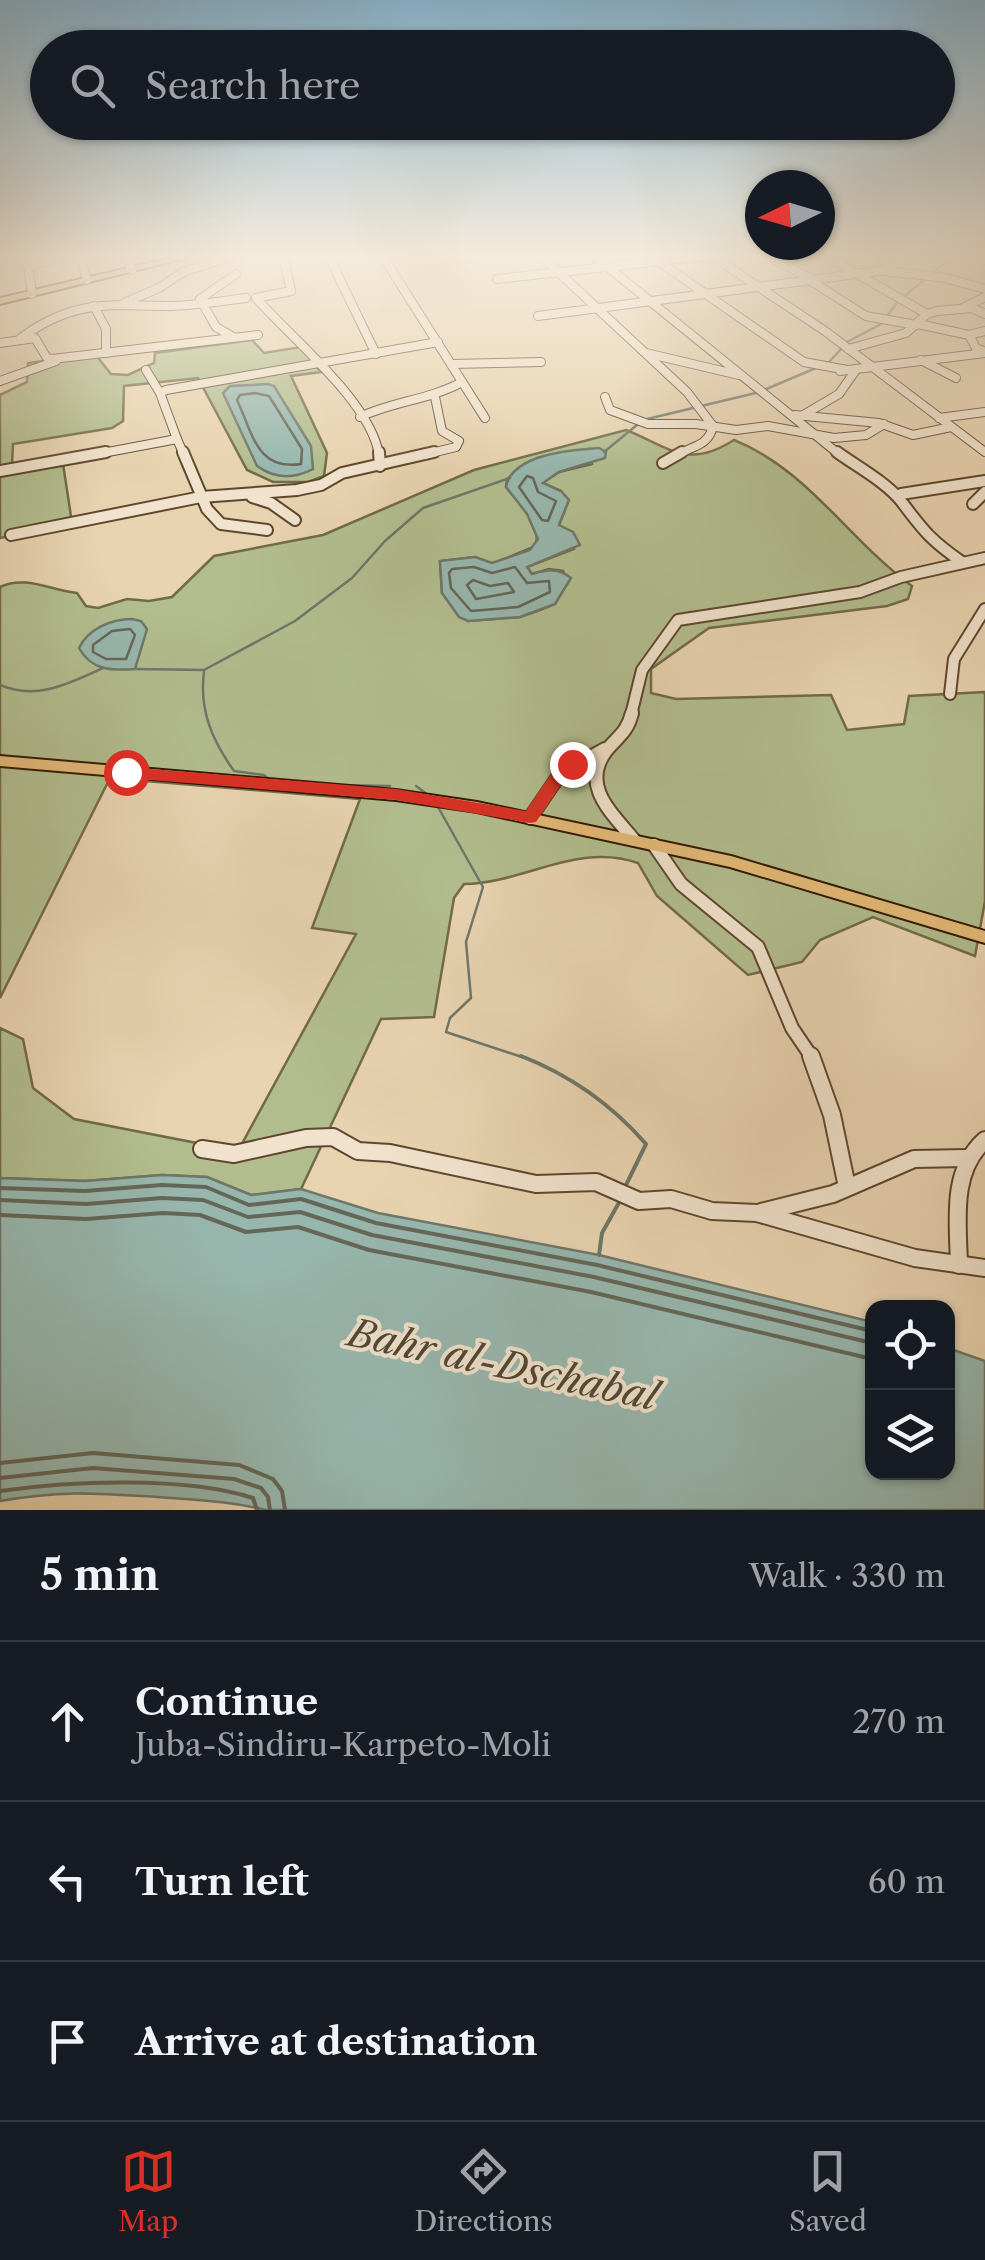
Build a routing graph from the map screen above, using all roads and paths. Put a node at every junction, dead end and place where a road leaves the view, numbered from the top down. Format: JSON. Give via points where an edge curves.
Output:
{"nodes":[{"id":1,"x":42,"y":325,"type":"edge"},
{"id":2,"x":104,"y":325,"type":"edge"},
{"id":3,"x":216,"y":325,"type":"edge"},
{"id":4,"x":282,"y":325,"type":"edge"},
{"id":5,"x":357,"y":325,"type":"edge"},
{"id":6,"x":425,"y":325,"type":"edge"},
{"id":7,"x":613,"y":325,"type":"edge"},
{"id":8,"x":681,"y":325,"type":"edge"},
{"id":9,"x":749,"y":325,"type":"edge"},
{"id":10,"x":814,"y":325,"type":"edge"},
{"id":11,"x":915,"y":325,"type":"edge"},
{"id":12,"x":924,"y":325,"type":"edge"},
{"id":13,"x":985,"y":331,"type":"edge"},
{"id":14,"x":34,"y":334,"type":"junction"},
{"id":15,"x":258,"y":334,"type":"dead end"},
{"id":16,"x":969,"y":335,"type":"junction"},
{"id":17,"x":237,"y":338,"type":"junction"},
{"id":18,"x":438,"y":342,"type":"junction"},
{"id":19,"x":0,"y":343,"type":"edge"},
{"id":20,"x":848,"y":349,"type":"junction"},
{"id":21,"x":642,"y":352,"type":"junction"},
{"id":22,"x":985,"y":353,"type":"edge"},
{"id":23,"x":106,"y":354,"type":"junction"},
{"id":24,"x":376,"y":354,"type":"junction"},
{"id":25,"x":64,"y":357,"type":"junction"},
{"id":26,"x":922,"y":360,"type":"junction"},
{"id":27,"x":541,"y":362,"type":"dead end"},
{"id":28,"x":319,"y":364,"type":"junction"},
{"id":29,"x":450,"y":364,"type":"junction"},
{"id":30,"x":873,"y":367,"type":"junction"},
{"id":31,"x":146,"y":370,"type":"dead end"},
{"id":32,"x":852,"y":370,"type":"junction"},
{"id":33,"x":826,"y":373,"type":"dead end"},
{"id":34,"x":742,"y":376,"type":"junction"},
{"id":35,"x":956,"y":378,"type":"dead end"},
{"id":36,"x":0,"y":381,"type":"edge"},
{"id":37,"x":462,"y":382,"type":"junction"},
{"id":38,"x":160,"y":393,"type":"junction"},
{"id":39,"x":435,"y":397,"type":"junction"},
{"id":40,"x":606,"y":398,"type":"dead end"},
{"id":41,"x":985,"y":412,"type":"edge"},
{"id":42,"x":796,"y":416,"type":"junction"},
{"id":43,"x":360,"y":417,"type":"junction"},
{"id":44,"x":485,"y":418,"type":"dead end"},
{"id":45,"x":939,"y":418,"type":"junction"},
{"id":46,"x":884,"y":424,"type":"junction"},
{"id":47,"x":713,"y":426,"type":"junction"},
{"id":48,"x":951,"y":428,"type":"junction"},
{"id":49,"x":177,"y":438,"type":"junction"},
{"id":50,"x":818,"y":438,"type":"junction"},
{"id":51,"x":985,"y":452,"type":"edge"},
{"id":52,"x":663,"y":462,"type":"dead end"},
{"id":53,"x":380,"y":466,"type":"junction"},
{"id":54,"x":0,"y":471,"type":"edge"},
{"id":55,"x":985,"y":482,"type":"edge"},
{"id":56,"x":985,"y":492,"type":"edge"},
{"id":57,"x":901,"y":494,"type":"dead end"},
{"id":58,"x":201,"y":496,"type":"junction"},
{"id":59,"x":243,"y":496,"type":"junction"},
{"id":60,"x":973,"y":504,"type":"dead end"},
{"id":61,"x":294,"y":520,"type":"dead end"},
{"id":62,"x":267,"y":530,"type":"dead end"},
{"id":63,"x":11,"y":534,"type":"dead end"},
{"id":64,"x":985,"y":558,"type":"edge"},
{"id":65,"x":962,"y":562,"type":"junction"},
{"id":66,"x":985,"y":609,"type":"edge"},
{"id":67,"x":950,"y":694,"type":"dead end"},
{"id":68,"x":609,"y":747,"type":"junction"},
{"id":69,"x":0,"y":761,"type":"edge"},
{"id":70,"x":530,"y":818,"type":"junction"},
{"id":71,"x":634,"y":840,"type":"junction"},
{"id":72,"x":654,"y":845,"type":"junction"},
{"id":73,"x":985,"y":938,"type":"edge"},
{"id":74,"x":985,"y":1140,"type":"edge"},
{"id":75,"x":202,"y":1149,"type":"dead end"},
{"id":76,"x":967,"y":1158,"type":"junction"},
{"id":77,"x":847,"y":1188,"type":"junction"},
{"id":78,"x":758,"y":1213,"type":"junction"},
{"id":79,"x":960,"y":1265,"type":"junction"},
{"id":80,"x":985,"y":1268,"type":"edge"}],
"edges":[{"from":1,"to":14,"type":"street"},
{"from":2,"to":23,"type":"street"},
{"from":3,"to":17,"type":"street"},
{"from":4,"to":28,"type":"street"},
{"from":5,"to":24,"type":"street"},
{"from":6,"to":18,"type":"street"},
{"from":7,"to":21,"type":"street"},
{"from":8,"to":34,"type":"street"},
{"from":9,"to":32,"type":"street","via":[[804,362]]},
{"from":10,"to":20,"type":"street"},
{"from":11,"to":20,"type":"street"},
{"from":12,"to":16,"type":"street"},
{"from":13,"to":16,"type":"street"},
{"from":14,"to":19,"type":"street"},
{"from":14,"to":25,"type":"street","via":[[47,358]]},
{"from":15,"to":17,"type":"street"},
{"from":16,"to":22,"type":"street"},
{"from":17,"to":23,"type":"street"},
{"from":18,"to":24,"type":"street"},
{"from":18,"to":29,"type":"street"},
{"from":20,"to":30,"type":"street"},
{"from":21,"to":34,"type":"street"},
{"from":21,"to":47,"type":"street"},
{"from":22,"to":26,"type":"street"},
{"from":23,"to":25,"type":"street"},
{"from":24,"to":28,"type":"street"},
{"from":25,"to":36,"type":"street"},
{"from":26,"to":30,"type":"street"},
{"from":26,"to":35,"type":"street"},
{"from":27,"to":29,"type":"street"},
{"from":28,"to":38,"type":"street"},
{"from":28,"to":43,"type":"street"},
{"from":29,"to":37,"type":"street"},
{"from":30,"to":32,"type":"street"},
{"from":30,"to":45,"type":"street"},
{"from":31,"to":38,"type":"street"},
{"from":32,"to":33,"type":"street"},
{"from":32,"to":42,"type":"street","via":[[839,394]]},
{"from":34,"to":42,"type":"street"},
{"from":37,"to":39,"type":"street"},
{"from":37,"to":44,"type":"street"},
{"from":38,"to":49,"type":"street"},
{"from":39,"to":43,"type":"street","via":[[390,403]]},
{"from":39,"to":53,"type":"street","via":[[442,432],[458,445]]},
{"from":40,"to":47,"type":"street","via":[[610,410],[640,423]]},
{"from":41,"to":45,"type":"street"},
{"from":42,"to":46,"type":"street"},
{"from":42,"to":50,"type":"street"},
{"from":43,"to":53,"type":"street"},
{"from":45,"to":48,"type":"street"},
{"from":46,"to":48,"type":"street","via":[[914,435]]},
{"from":46,"to":50,"type":"street","via":[[866,434]]},
{"from":47,"to":50,"type":"street","via":[[776,427]]},
{"from":47,"to":52,"type":"street","via":[[700,447]]},
{"from":48,"to":51,"type":"street"},
{"from":49,"to":54,"type":"street"},
{"from":49,"to":58,"type":"street"},
{"from":50,"to":65,"type":"street","via":[[900,499],[909,517]]},
{"from":53,"to":59,"type":"street","via":[[308,488]]},
{"from":55,"to":57,"type":"street"},
{"from":56,"to":60,"type":"street"},
{"from":58,"to":59,"type":"street"},
{"from":58,"to":62,"type":"street","via":[[221,524]]},
{"from":58,"to":63,"type":"street"},
{"from":59,"to":61,"type":"street","via":[[272,503]]},
{"from":64,"to":65,"type":"street"},
{"from":65,"to":68,"type":"street","via":[[860,592],[678,620],[642,670],[627,733]]},
{"from":66,"to":67,"type":"street","via":[[956,648]]},
{"from":68,"to":70,"type":"street","via":[[560,774]]},
{"from":68,"to":71,"type":"street","via":[[596,767],[596,796]]},
{"from":69,"to":70,"type":"main road","via":[[396,795]]},
{"from":70,"to":71,"type":"main road"},
{"from":71,"to":72,"type":"main road"},
{"from":72,"to":73,"type":"main road","via":[[803,881]]},
{"from":72,"to":77,"type":"street","via":[[681,884],[758,947],[792,1028],[814,1061]]},
{"from":74,"to":76,"type":"street"},
{"from":75,"to":78,"type":"street","via":[[234,1154],[334,1136],[358,1150],[520,1181],[596,1182],[639,1201]]},
{"from":76,"to":77,"type":"street","via":[[914,1159]]},
{"from":76,"to":79,"type":"street"},
{"from":77,"to":78,"type":"street"},
{"from":78,"to":79,"type":"street"},
{"from":79,"to":80,"type":"street"}]}
